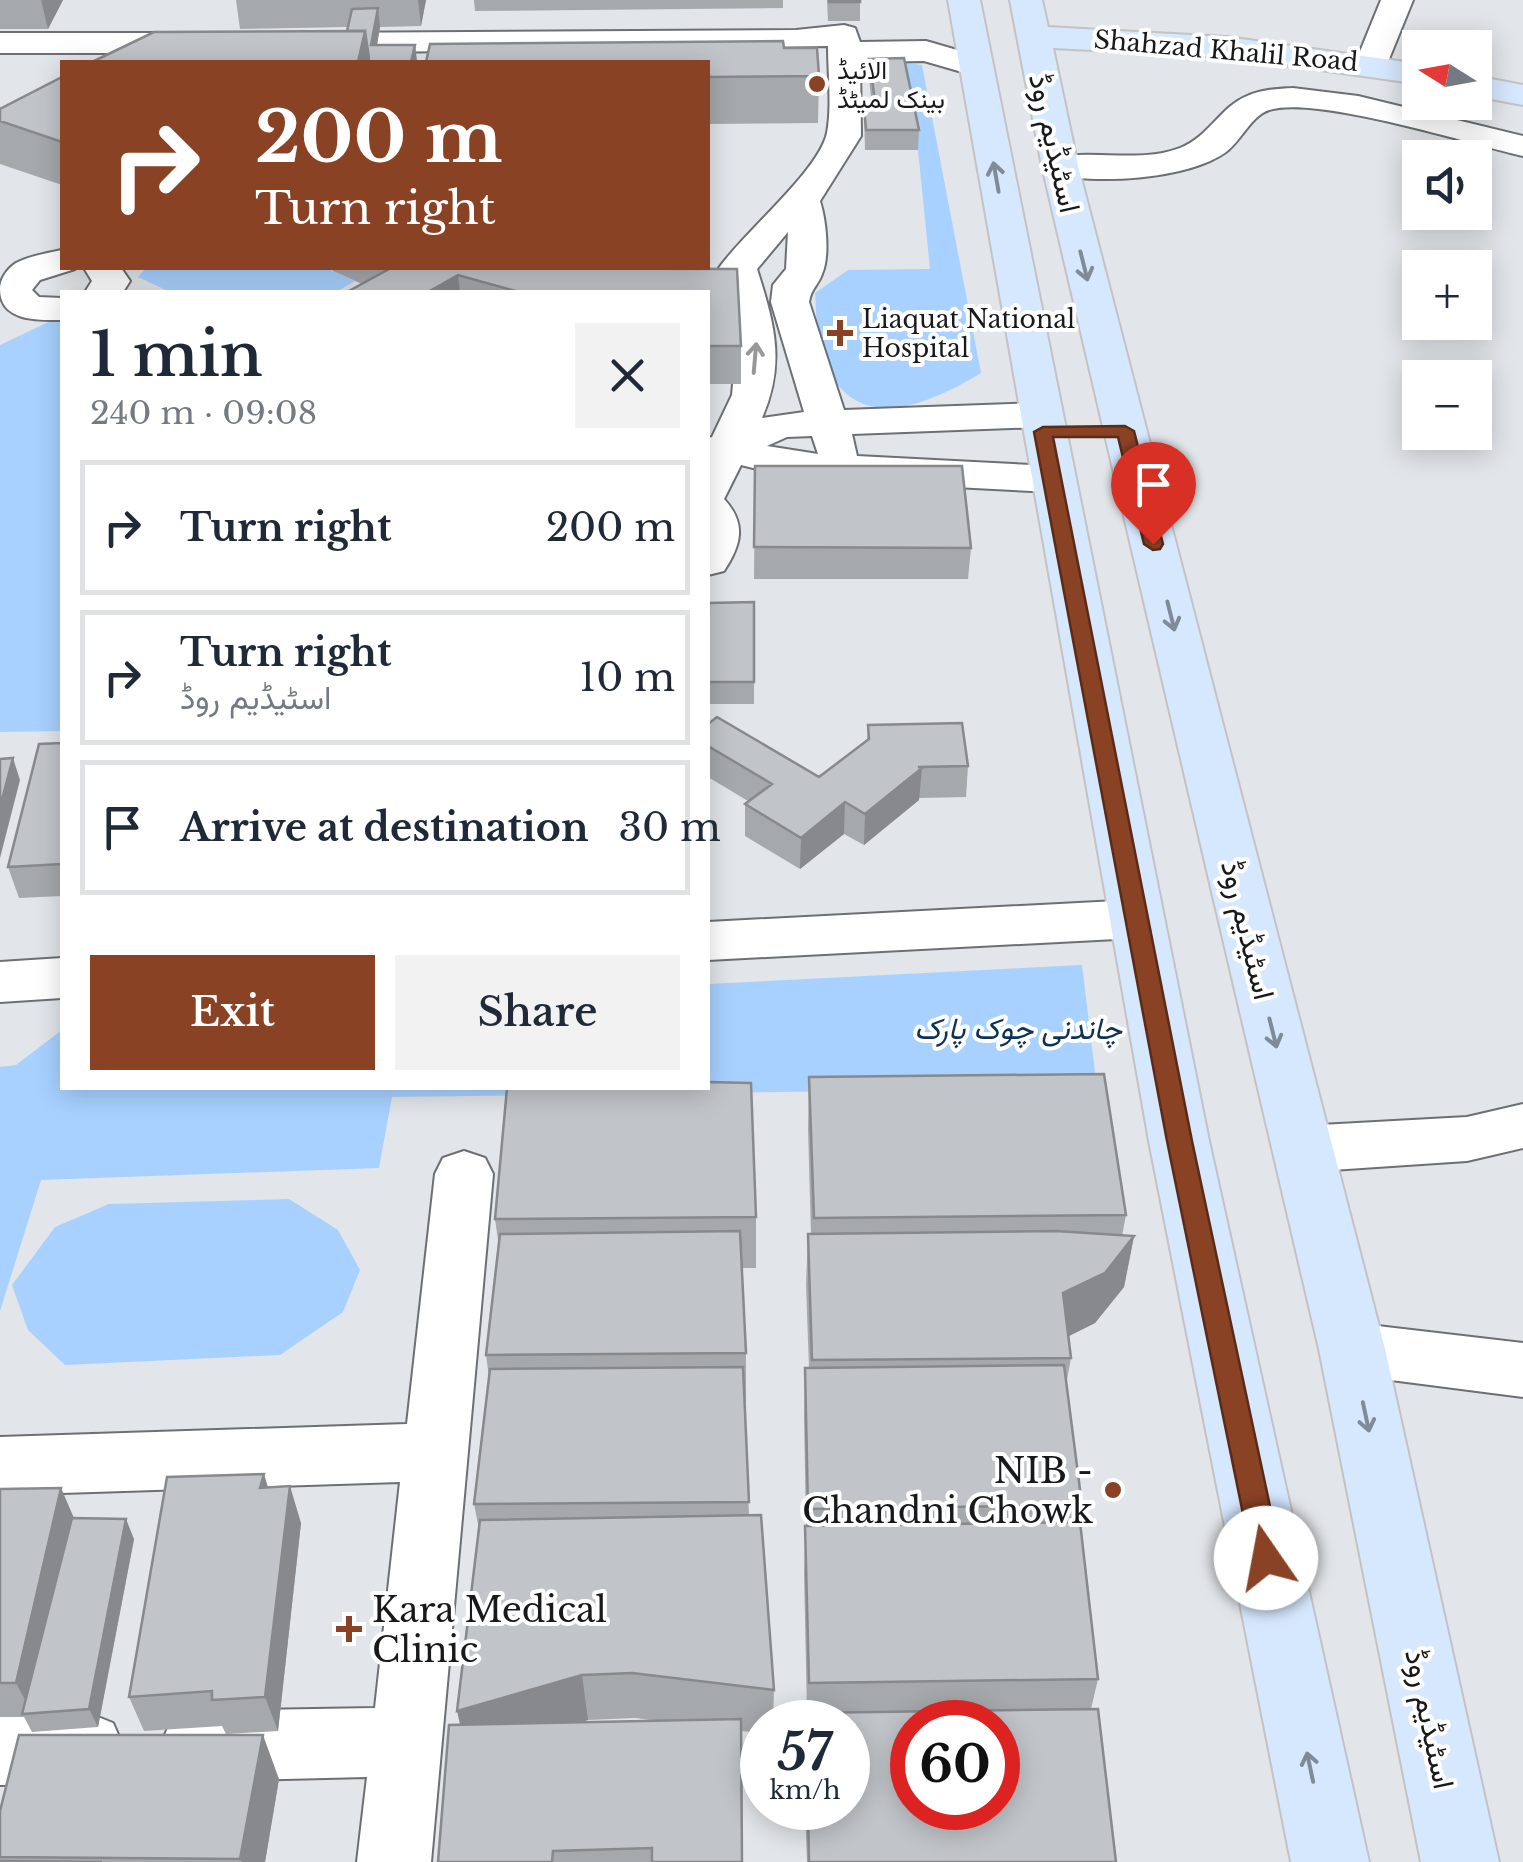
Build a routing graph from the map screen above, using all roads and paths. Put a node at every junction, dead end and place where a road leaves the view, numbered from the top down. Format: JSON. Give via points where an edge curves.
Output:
{"nodes":[{"id":1,"x":1398,"y":0,"type":"edge"},
{"id":2,"x":180,"y":14,"type":"dead end"},
{"id":3,"x":1028,"y":18,"type":"edge"},
{"id":4,"x":970,"y":30,"type":"edge"},
{"id":5,"x":0,"y":43,"type":"edge"},
{"id":6,"x":152,"y":43,"type":"junction"},
{"id":7,"x":230,"y":43,"type":"edge"},
{"id":8,"x":270,"y":43,"type":"edge"},
{"id":9,"x":845,"y":44,"type":"junction"},
{"id":10,"x":1371,"y":64,"type":"junction"},
{"id":11,"x":1402,"y":70,"type":"edge"},
{"id":12,"x":1492,"y":89,"type":"edge"},
{"id":13,"x":1523,"y":95,"type":"edge"},
{"id":14,"x":1523,"y":146,"type":"edge"},
{"id":15,"x":1060,"y":166,"type":"junction"},
{"id":16,"x":802,"y":201,"type":"junction"},
{"id":17,"x":710,"y":267,"type":"edge"},
{"id":18,"x":745,"y":269,"type":"junction"},
{"id":19,"x":797,"y":271,"type":"junction"},
{"id":20,"x":26,"y":279,"type":"edge"},
{"id":21,"x":57,"y":310,"type":"edge"},
{"id":22,"x":0,"y":335,"type":"edge"},
{"id":23,"x":829,"y":420,"type":"junction"},
{"id":24,"x":1125,"y":431,"type":"junction"},
{"id":25,"x":1045,"y":442,"type":"junction"},
{"id":26,"x":717,"y":450,"type":"edge"},
{"id":27,"x":841,"y":468,"type":"junction"},
{"id":28,"x":710,"y":483,"type":"edge"},
{"id":29,"x":710,"y":508,"type":"edge"},
{"id":30,"x":710,"y":558,"type":"edge"},
{"id":31,"x":1136,"y":920,"type":"junction"},
{"id":32,"x":710,"y":941,"type":"edge"},
{"id":33,"x":60,"y":978,"type":"edge"},
{"id":34,"x":0,"y":982,"type":"edge"},
{"id":35,"x":1523,"y":1126,"type":"edge"},
{"id":36,"x":1302,"y":1149,"type":"junction"},
{"id":37,"x":464,"y":1174,"type":"dead end"},
{"id":38,"x":1352,"y":1349,"type":"junction"},
{"id":39,"x":1523,"y":1370,"type":"edge"},
{"id":40,"x":435,"y":1452,"type":"junction"},
{"id":41,"x":0,"y":1466,"type":"edge"},
{"id":42,"x":408,"y":1742,"type":"junction"},
{"id":43,"x":23,"y":1768,"type":"edge"},
{"id":44,"x":394,"y":1862,"type":"edge"},
{"id":45,"x":1330,"y":1862,"type":"edge"},
{"id":46,"x":1460,"y":1862,"type":"edge"}],
"edges":[{"from":1,"to":10,"type":"street"},
{"from":2,"to":6,"type":"street"},
{"from":3,"to":10,"type":"main road","name":"Shahzad Khalil Road","via":[[1138,39]]},
{"from":3,"to":15,"type":"main road","name":"اسٹیڈیم روڈ"},
{"from":4,"to":9,"type":"street"},
{"from":4,"to":9,"type":"street","via":[[926,51]]},
{"from":25,"to":4,"type":"main road","name":"اسٹیڈیم روڈ","one_way":true},
{"from":5,"to":6,"type":"street"},
{"from":6,"to":7,"type":"street"},
{"from":8,"to":9,"type":"street"},
{"from":9,"to":16,"type":"street","via":[[847,128]]},
{"from":10,"to":11,"type":"main road","name":"Shahzad Khalil Road"},
{"from":12,"to":13,"type":"main road"},
{"from":14,"to":15,"type":"street","via":[[1326,101],[1262,100],[1214,145],[1179,164]]},
{"from":15,"to":24,"type":"main road","name":"اسٹیڈیم روڈ","one_way":true},
{"from":16,"to":18,"type":"street","via":[[786,212]]},
{"from":16,"to":19,"type":"street","via":[[807,214]]},
{"from":17,"to":18,"type":"street"},
{"from":18,"to":19,"type":"street","via":[[765,288]]},
{"from":26,"to":18,"type":"street","one_way":true,"via":[[752,395],[757,330]]},
{"from":19,"to":23,"type":"street","via":[[790,302]]},
{"from":20,"to":21,"type":"street","via":[[34,308]]},
{"from":21,"to":22,"type":"street"},
{"from":23,"to":25,"type":"street"},
{"from":23,"to":26,"type":"street","via":[[764,429]]},
{"from":23,"to":27,"type":"street"},
{"from":24,"to":25,"type":"main road"},
{"from":24,"to":36,"type":"main road","name":"اسٹیڈیم روڈ","one_way":true},
{"from":25,"to":27,"type":"street"},
{"from":25,"to":31,"type":"main road","name":"اسٹیڈیم روڈ"},
{"from":26,"to":27,"type":"street","via":[[775,464]]},
{"from":26,"to":28,"type":"street"},
{"from":29,"to":30,"type":"street","via":[[718,540]]},
{"from":31,"to":32,"type":"street"},
{"from":45,"to":31,"type":"main road","name":"اسٹیڈیم روڈ","one_way":true},
{"from":33,"to":34,"type":"street"},
{"from":35,"to":36,"type":"street","via":[[1467,1139]]},
{"from":36,"to":38,"type":"main road","name":"اسٹیڈیم روڈ"},
{"from":37,"to":40,"type":"street"},
{"from":38,"to":39,"type":"street"},
{"from":38,"to":46,"type":"main road","name":"اسٹیڈیم روڈ","one_way":true},
{"from":40,"to":41,"type":"street"},
{"from":40,"to":42,"type":"street"},
{"from":42,"to":43,"type":"street"},
{"from":42,"to":44,"type":"street"}]}
